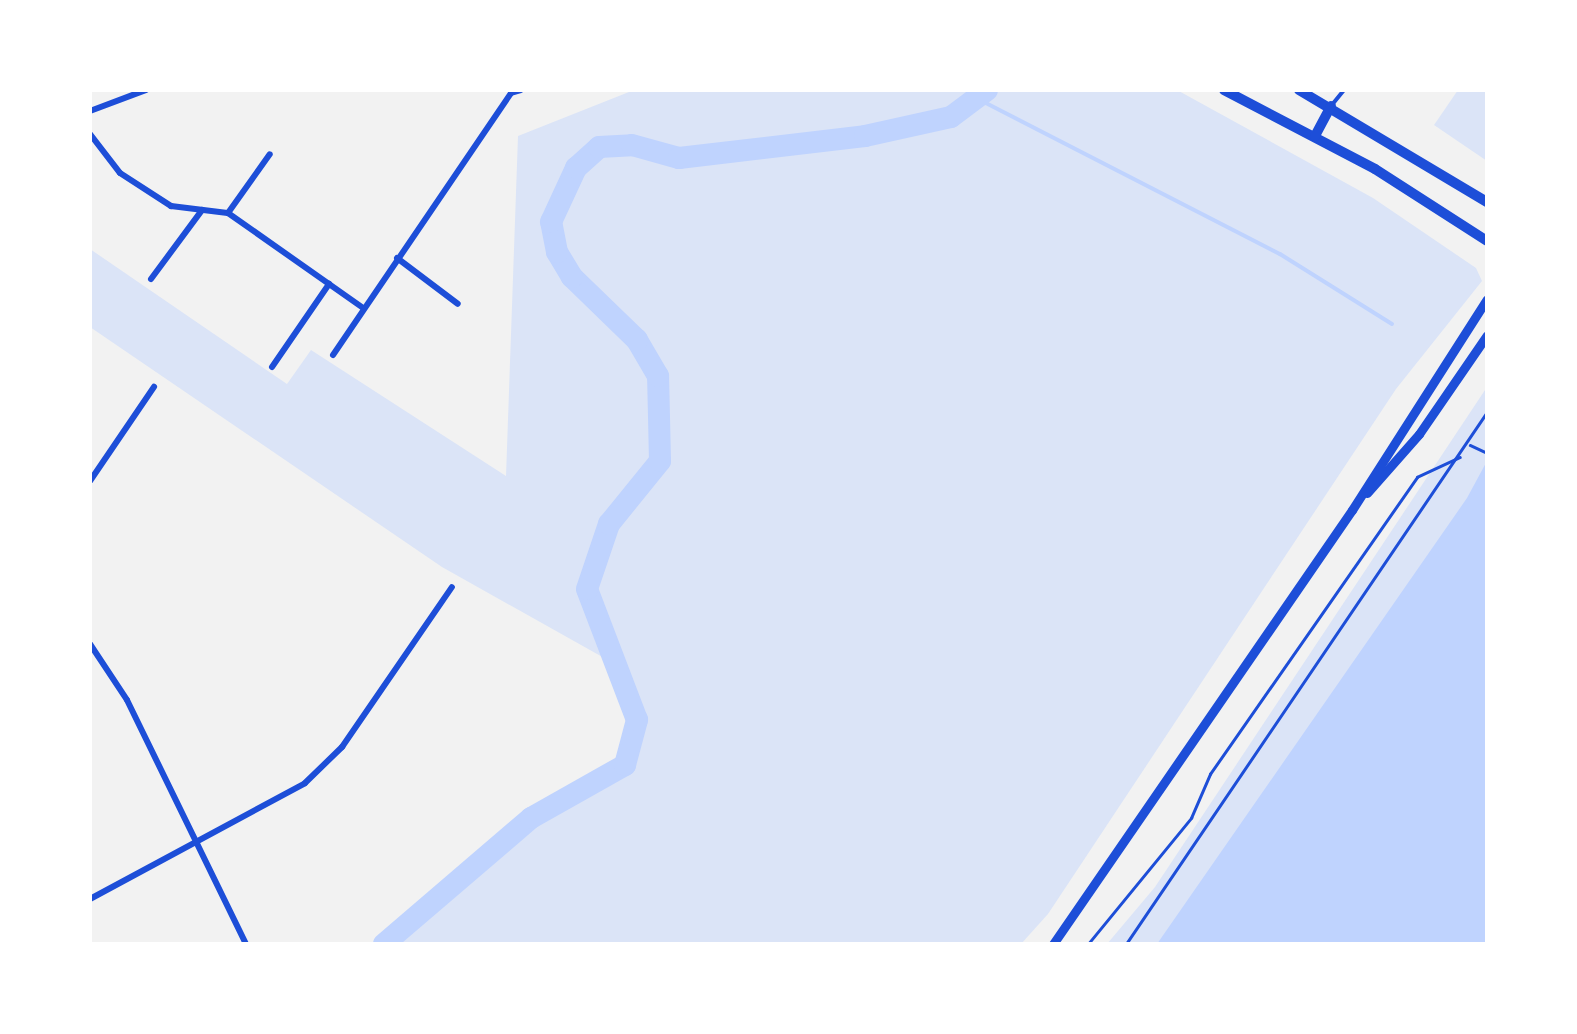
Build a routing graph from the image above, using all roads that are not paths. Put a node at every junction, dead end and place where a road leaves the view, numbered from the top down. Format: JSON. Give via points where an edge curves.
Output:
{"nodes":[{"id":1,"x":146,"y":90,"type":"edge"},
{"id":2,"x":521,"y":90,"type":"edge"},
{"id":3,"x":1224,"y":90,"type":"edge"},
{"id":4,"x":1300,"y":90,"type":"edge"},
{"id":5,"x":1344,"y":90,"type":"edge"},
{"id":6,"x":1331,"y":106,"type":"junction"},
{"id":7,"x":90,"y":112,"type":"edge"},
{"id":8,"x":90,"y":134,"type":"edge"},
{"id":9,"x":1315,"y":136,"type":"junction"},
{"id":10,"x":270,"y":154,"type":"dead end"},
{"id":11,"x":1487,"y":202,"type":"edge"},
{"id":12,"x":202,"y":210,"type":"junction"},
{"id":13,"x":228,"y":212,"type":"junction"},
{"id":14,"x":1487,"y":241,"type":"edge"},
{"id":15,"x":398,"y":258,"type":"junction"},
{"id":16,"x":152,"y":279,"type":"dead end"},
{"id":17,"x":330,"y":284,"type":"junction"},
{"id":18,"x":1487,"y":299,"type":"edge"},
{"id":19,"x":458,"y":304,"type":"dead end"},
{"id":20,"x":363,"y":308,"type":"junction"},
{"id":21,"x":1487,"y":335,"type":"edge"},
{"id":22,"x":334,"y":355,"type":"dead end"},
{"id":23,"x":272,"y":367,"type":"dead end"},
{"id":24,"x":154,"y":387,"type":"dead end"},
{"id":25,"x":90,"y":481,"type":"edge"},
{"id":26,"x":1352,"y":510,"type":"junction"},
{"id":27,"x":452,"y":588,"type":"dead end"},
{"id":28,"x":90,"y":644,"type":"edge"},
{"id":29,"x":197,"y":845,"type":"junction"},
{"id":30,"x":90,"y":900,"type":"edge"},
{"id":31,"x":246,"y":944,"type":"edge"},
{"id":32,"x":1053,"y":944,"type":"edge"}],
"edges":[{"from":1,"to":7,"type":"street"},
{"from":2,"to":15,"type":"street","via":[[511,93]]},
{"from":3,"to":9,"type":"main road"},
{"from":4,"to":6,"type":"main road"},
{"from":5,"to":6,"type":"lane"},
{"from":6,"to":9,"type":"main road"},
{"from":6,"to":11,"type":"main road"},
{"from":8,"to":12,"type":"street","via":[[120,173],[171,206]]},
{"from":9,"to":14,"type":"main road"},
{"from":10,"to":13,"type":"street"},
{"from":12,"to":13,"type":"street"},
{"from":12,"to":16,"type":"street"},
{"from":13,"to":17,"type":"street"},
{"from":15,"to":19,"type":"street"},
{"from":15,"to":20,"type":"street"},
{"from":17,"to":20,"type":"street"},
{"from":17,"to":23,"type":"street"},
{"from":18,"to":26,"type":"street"},
{"from":20,"to":22,"type":"street"},
{"from":21,"to":26,"type":"street","via":[[1419,434]]},
{"from":24,"to":25,"type":"street"},
{"from":26,"to":32,"type":"street"},
{"from":27,"to":29,"type":"street","via":[[325,765],[266,810]]},
{"from":28,"to":29,"type":"street","via":[[127,700]]},
{"from":29,"to":30,"type":"street"},
{"from":29,"to":31,"type":"street"}]}
